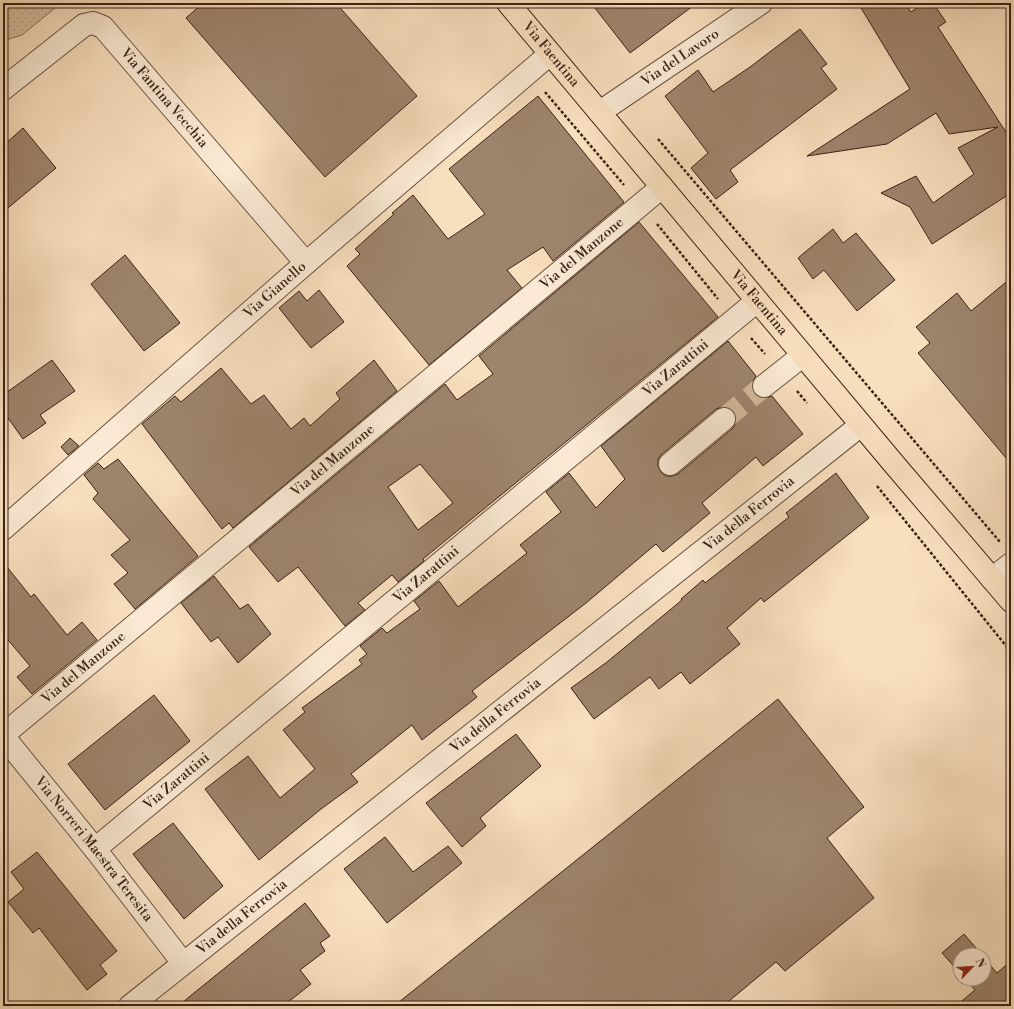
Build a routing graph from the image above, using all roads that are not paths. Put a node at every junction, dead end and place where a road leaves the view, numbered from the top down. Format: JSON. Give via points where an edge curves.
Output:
{"nodes":[{"id":1,"x":508,"y":3,"type":"edge"},
{"id":2,"x":761,"y":3,"type":"edge"},
{"id":3,"x":550,"y":54,"type":"junction"},
{"id":4,"x":3,"y":90,"type":"edge"},
{"id":5,"x":600,"y":112,"type":"junction"},
{"id":6,"x":662,"y":187,"type":"junction"},
{"id":7,"x":306,"y":263,"type":"junction"},
{"id":8,"x":757,"y":300,"type":"junction"},
{"id":9,"x":802,"y":356,"type":"junction"},
{"id":10,"x":764,"y":386,"type":"tunnel mouth"},
{"id":11,"x":724,"y":419,"type":"tunnel mouth"},
{"id":12,"x":861,"y":425,"type":"junction"},
{"id":13,"x":670,"y":464,"type":"dead end"},
{"id":14,"x":3,"y":529,"type":"edge"},
{"id":15,"x":1011,"y":564,"type":"edge"},
{"id":16,"x":992,"y":579,"type":"junction"},
{"id":17,"x":1011,"y":601,"type":"edge"},
{"id":18,"x":3,"y":735,"type":"edge"},
{"id":19,"x":95,"y":849,"type":"junction"},
{"id":20,"x":183,"y":963,"type":"junction"},
{"id":21,"x":130,"y":1006,"type":"edge"}],
"edges":[{"from":1,"to":3,"type":"main road","name":"Via Faentina"},
{"from":2,"to":5,"type":"street","name":"Via del Lavoro"},
{"from":3,"to":5,"type":"main road","name":"Via Faentina"},
{"from":3,"to":7,"type":"street","name":"Via Gianello"},
{"from":4,"to":7,"type":"street","name":"Via Fantina Vecchia","via":[[84,25],[93,23],[103,27]]},
{"from":5,"to":6,"type":"main road","name":"Via Faentina"},
{"from":6,"to":8,"type":"main road","name":"Via Faentina"},
{"from":6,"to":18,"type":"street","name":"Via del Manzone"},
{"from":7,"to":14,"type":"street","name":"Via Gianello"},
{"from":8,"to":9,"type":"main road","name":"Via Faentina"},
{"from":8,"to":19,"type":"street","name":"Via Zarattini"},
{"from":9,"to":10,"type":"street"},
{"from":9,"to":12,"type":"main road","name":"Via Faentina"},
{"from":11,"to":13,"type":"street"},
{"from":12,"to":16,"type":"main road","name":"Via Faentina"},
{"from":12,"to":20,"type":"street","name":"Via della Ferrovia"},
{"from":15,"to":16,"type":"street"},
{"from":16,"to":17,"type":"main road","name":"Via Faentina"},
{"from":18,"to":19,"type":"street","name":"Via Norreri Maestra Teresita"},
{"from":19,"to":20,"type":"street","name":"Via Norreri Maestra Teresita"},
{"from":20,"to":21,"type":"street","name":"Via della Ferrovia"}]}
